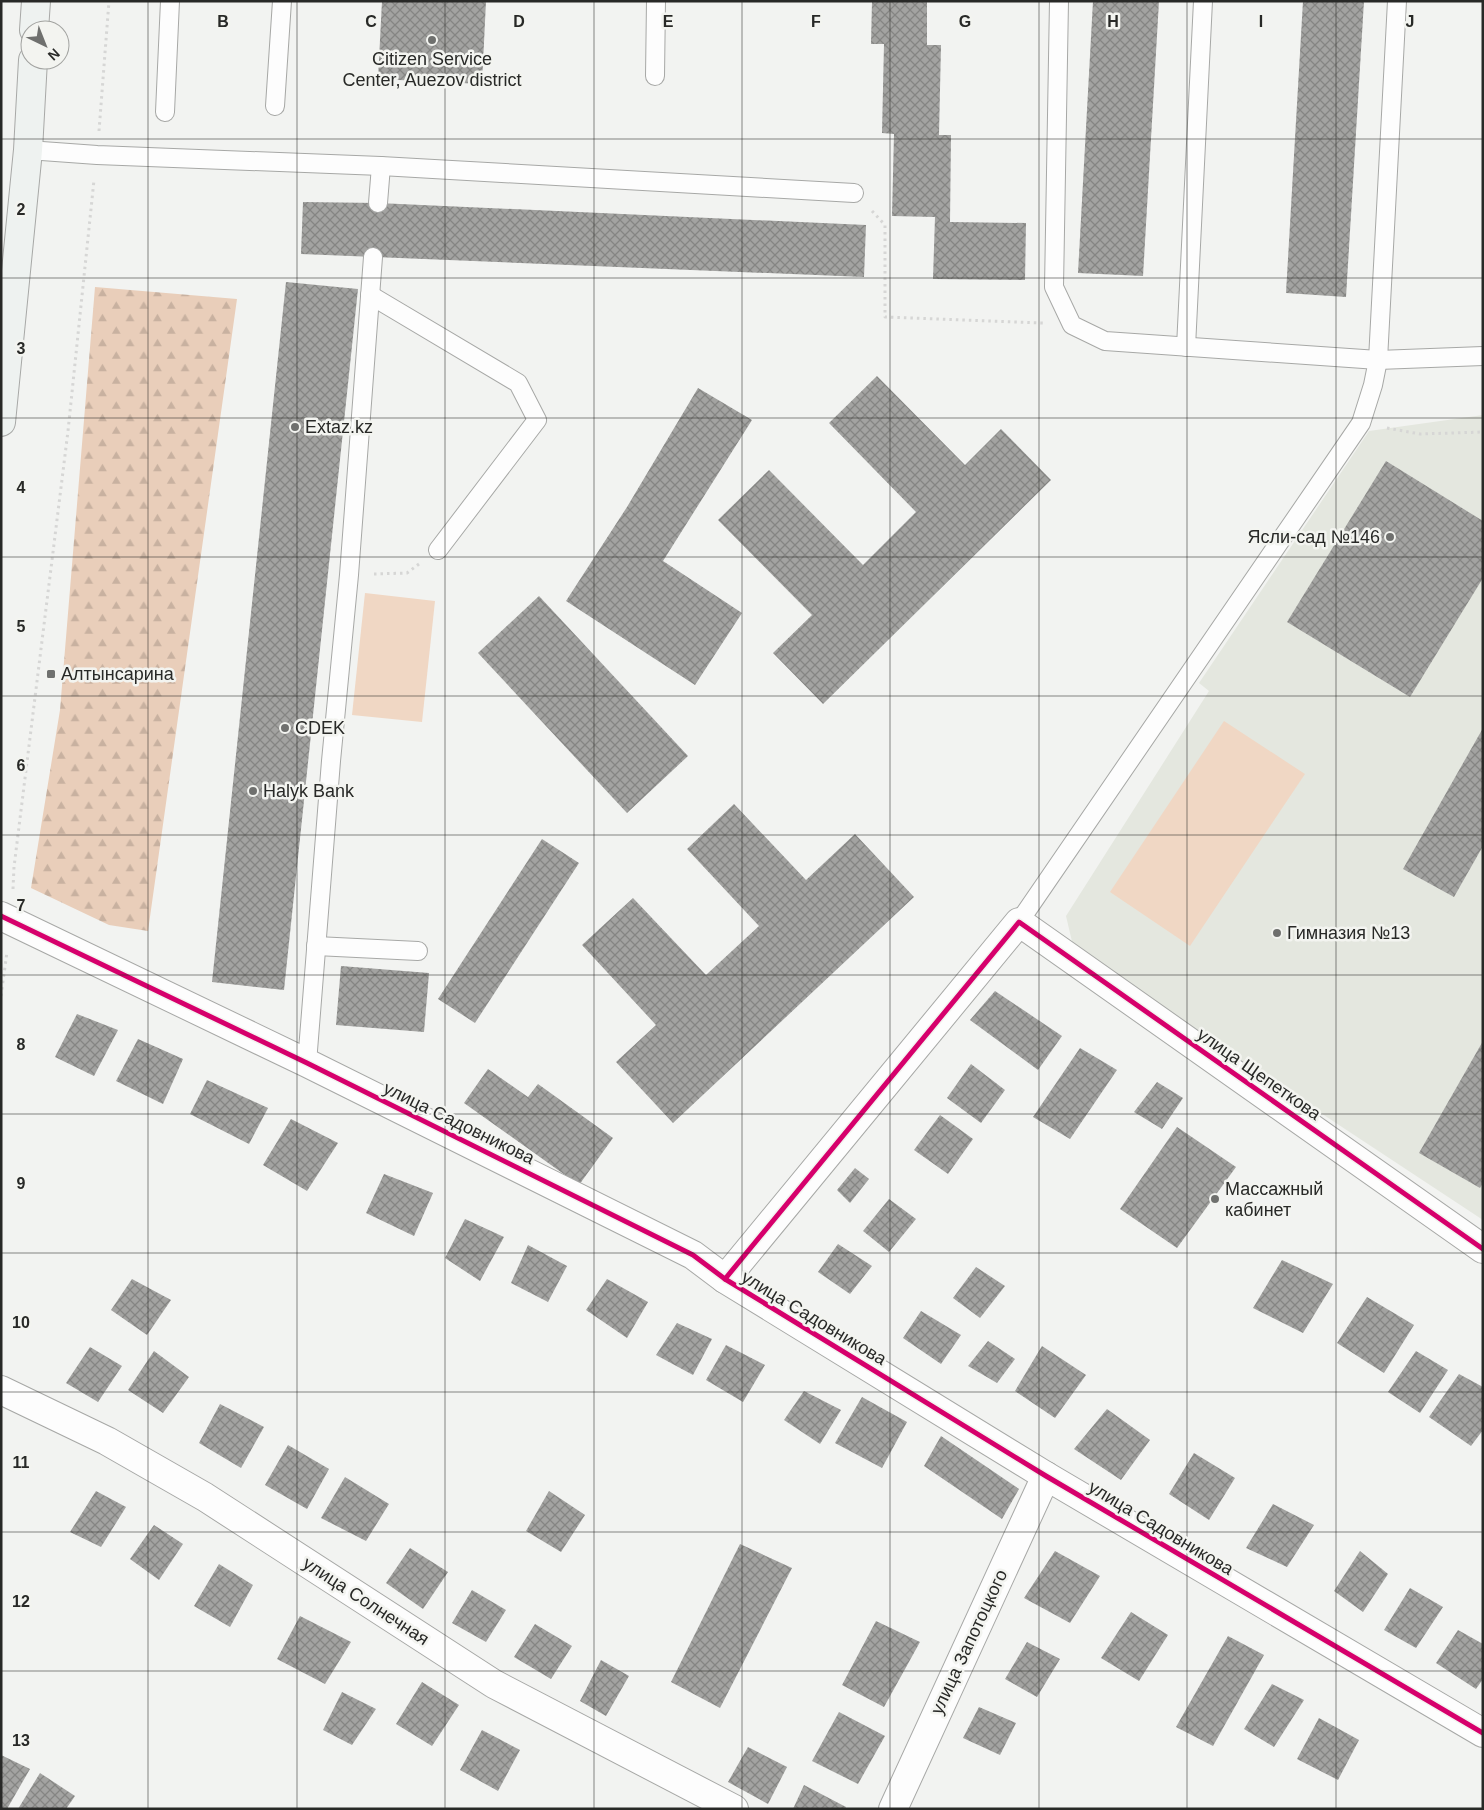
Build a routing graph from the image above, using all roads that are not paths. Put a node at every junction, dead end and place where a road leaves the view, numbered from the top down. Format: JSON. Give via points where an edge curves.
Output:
{"nodes":[{"id":1,"x":36,"y":1,"type":"edge"},
{"id":2,"x":170,"y":1,"type":"edge"},
{"id":3,"x":282,"y":1,"type":"edge"},
{"id":4,"x":656,"y":1,"type":"edge"},
{"id":5,"x":1059,"y":1,"type":"edge"},
{"id":6,"x":1203,"y":1,"type":"edge"},
{"id":7,"x":1398,"y":1,"type":"edge"},
{"id":8,"x":35,"y":20,"type":"edge"},
{"id":9,"x":32,"y":70,"type":"edge"},
{"id":10,"x":654,"y":76,"type":"dead end"},
{"id":11,"x":275,"y":106,"type":"dead end"},
{"id":12,"x":165,"y":112,"type":"dead end"},
{"id":13,"x":28,"y":150,"type":"junction"},
{"id":14,"x":381,"y":166,"type":"junction"},
{"id":15,"x":854,"y":193,"type":"road end"},
{"id":16,"x":378,"y":202,"type":"dead end"},
{"id":17,"x":373,"y":257,"type":"dead end"},
{"id":18,"x":370,"y":295,"type":"junction"},
{"id":19,"x":1186,"y":347,"type":"junction"},
{"id":20,"x":1483,"y":356,"type":"edge"},
{"id":21,"x":1378,"y":360,"type":"junction"},
{"id":22,"x":1,"y":422,"type":"edge"},
{"id":23,"x":438,"y":550,"type":"road end"},
{"id":24,"x":6,"y":918,"type":"edge"},
{"id":25,"x":1019,"y":922,"type":"junction"},
{"id":26,"x":316,"y":946,"type":"junction"},
{"id":27,"x":418,"y":951,"type":"dead end"},
{"id":28,"x":307,"y":1064,"type":"junction"},
{"id":29,"x":1483,"y":1249,"type":"edge"},
{"id":30,"x":725,"y":1279,"type":"junction"},
{"id":31,"x":1,"y":1390,"type":"edge"},
{"id":32,"x":1046,"y":1476,"type":"junction"},
{"id":33,"x":1483,"y":1733,"type":"edge"},
{"id":34,"x":734,"y":1809,"type":"edge"},
{"id":35,"x":893,"y":1809,"type":"edge"}],
"edges":[{"from":1,"to":8,"type":"main road"},
{"from":2,"to":12,"type":"lane"},
{"from":3,"to":11,"type":"lane"},
{"from":4,"to":10,"type":"lane"},
{"from":5,"to":19,"type":"lane","via":[[1054,287],[1072,324],[1105,341]]},
{"from":6,"to":19,"type":"lane"},
{"from":7,"to":21,"type":"lane"},
{"from":9,"to":13,"type":"main road"},
{"from":13,"to":14,"type":"lane"},
{"from":13,"to":22,"type":"main road"},
{"from":14,"to":15,"type":"lane"},
{"from":14,"to":16,"type":"lane"},
{"from":17,"to":18,"type":"lane"},
{"from":18,"to":23,"type":"lane","via":[[518,383],[537,420]]},
{"from":18,"to":26,"type":"lane"},
{"from":19,"to":21,"type":"lane"},
{"from":20,"to":21,"type":"lane"},
{"from":21,"to":25,"type":"lane","via":[[1361,423]]},
{"from":24,"to":28,"type":"street","name":"улица Садовникова"},
{"from":25,"to":29,"type":"street","name":"улица Щепеткова"},
{"from":25,"to":30,"type":"street"},
{"from":26,"to":27,"type":"lane"},
{"from":26,"to":28,"type":"lane"},
{"from":28,"to":30,"type":"street","name":"улица Садовникова","via":[[693,1256]]},
{"from":30,"to":32,"type":"street","name":"улица Садовникова"},
{"from":31,"to":34,"type":"street","name":"улица Солнечная","via":[[107,1441],[205,1497],[494,1684]]},
{"from":32,"to":33,"type":"street","name":"улица Садовникова"},
{"from":32,"to":35,"type":"street","name":"улица Запотоцкого"}]}
